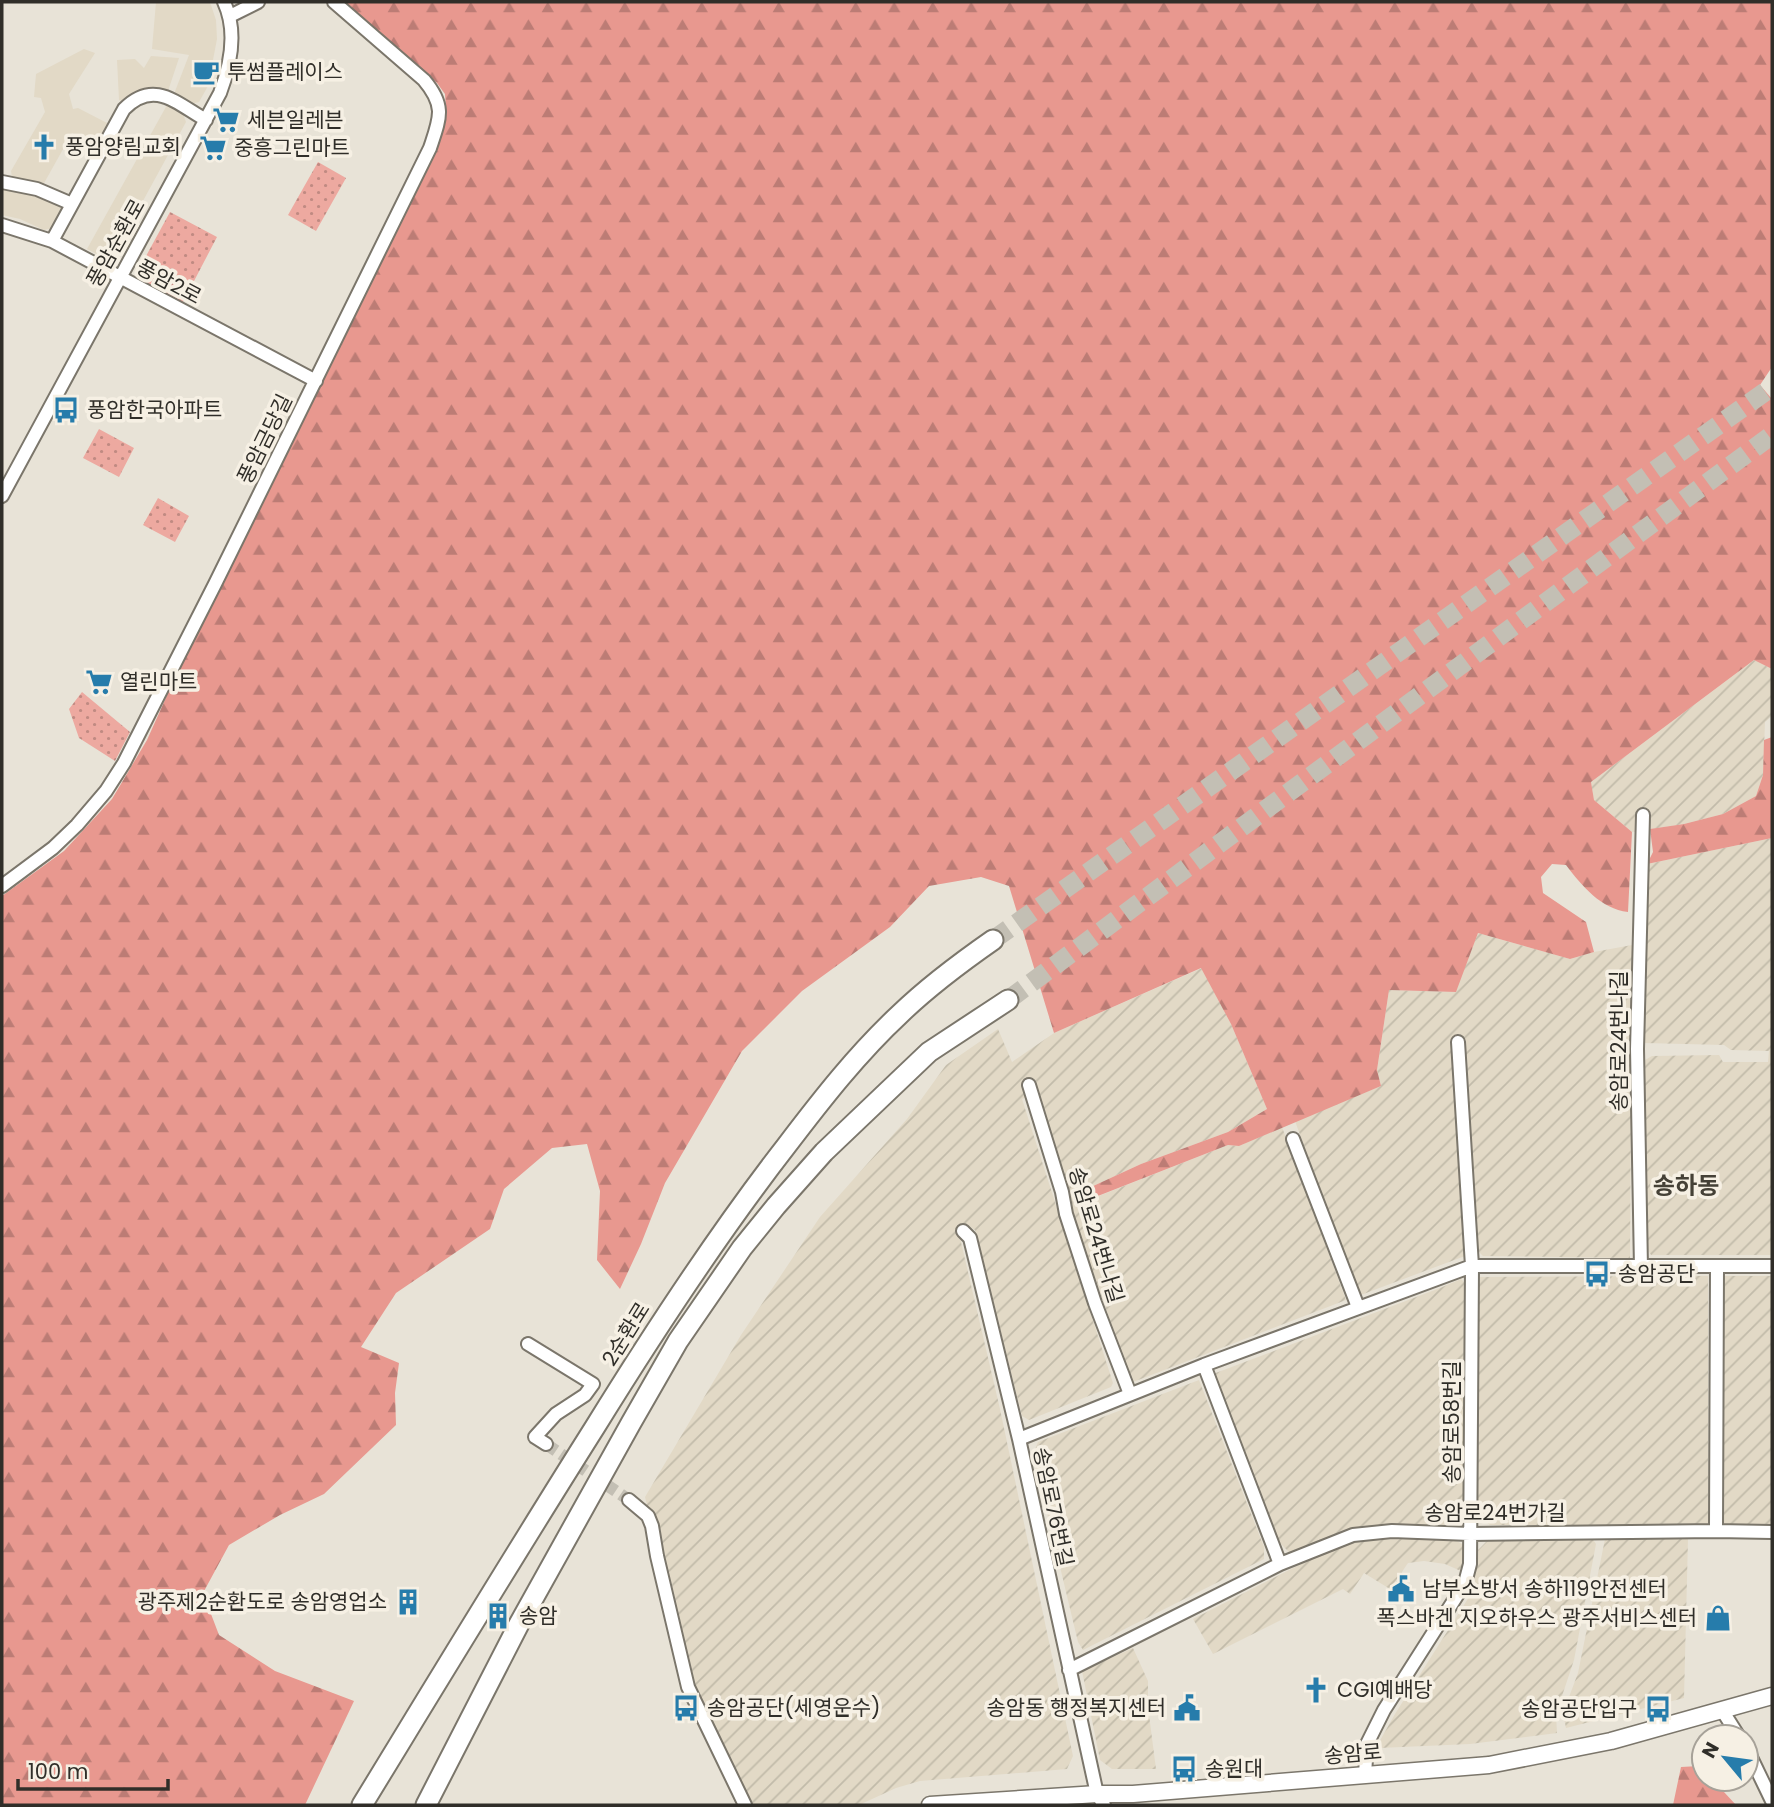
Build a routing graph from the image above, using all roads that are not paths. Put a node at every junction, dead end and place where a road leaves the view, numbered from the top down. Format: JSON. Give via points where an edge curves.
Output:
{"nodes":[{"id":1,"x":224,"y":2,"type":"edge"},
{"id":2,"x":258,"y":2,"type":"edge"},
{"id":3,"x":334,"y":2,"type":"edge"},
{"id":4,"x":230,"y":16,"type":"junction"},
{"id":5,"x":206,"y":120,"type":"junction"},
{"id":6,"x":2,"y":182,"type":"edge"},
{"id":7,"x":72,"y":204,"type":"junction"},
{"id":8,"x":2,"y":225,"type":"edge"},
{"id":9,"x":52,"y":241,"type":"junction"},
{"id":10,"x":119,"y":277,"type":"junction"},
{"id":11,"x":316,"y":381,"type":"junction"},
{"id":12,"x":2,"y":496,"type":"edge"},
{"id":13,"x":1643,"y":815,"type":"dead end"},
{"id":14,"x":2,"y":886,"type":"edge"},
{"id":15,"x":993,"y":940,"type":"tunnel mouth"},
{"id":16,"x":1007,"y":1000,"type":"tunnel mouth"},
{"id":17,"x":1458,"y":1042,"type":"dead end"},
{"id":18,"x":1029,"y":1085,"type":"dead end"},
{"id":19,"x":1293,"y":1139,"type":"dead end"},
{"id":20,"x":963,"y":1231,"type":"dead end"},
{"id":21,"x":1472,"y":1266,"type":"junction"},
{"id":22,"x":1772,"y":1266,"type":"edge"},
{"id":23,"x":1717,"y":1267,"type":"junction"},
{"id":24,"x":1641,"y":1268,"type":"junction"},
{"id":25,"x":1358,"y":1307,"type":"junction"},
{"id":26,"x":528,"y":1344,"type":"dead end"},
{"id":27,"x":1204,"y":1365,"type":"junction"},
{"id":28,"x":1130,"y":1394,"type":"junction"},
{"id":29,"x":1018,"y":1439,"type":"junction"},
{"id":30,"x":546,"y":1444,"type":"dead end"},
{"id":31,"x":629,"y":1500,"type":"tunnel mouth"},
{"id":32,"x":1716,"y":1531,"type":"junction"},
{"id":33,"x":1772,"y":1532,"type":"edge"},
{"id":34,"x":1470,"y":1534,"type":"junction"},
{"id":35,"x":1280,"y":1564,"type":"junction"},
{"id":36,"x":1069,"y":1670,"type":"junction"},
{"id":37,"x":1772,"y":1696,"type":"edge"},
{"id":38,"x":1722,"y":1710,"type":"junction"},
{"id":39,"x":1731,"y":1723,"type":"edge"},
{"id":40,"x":1365,"y":1774,"type":"junction"},
{"id":41,"x":1760,"y":1776,"type":"edge"},
{"id":42,"x":1772,"y":1801,"type":"edge"},
{"id":43,"x":1099,"y":1802,"type":"edge"},
{"id":44,"x":362,"y":1805,"type":"edge"},
{"id":45,"x":425,"y":1805,"type":"edge"},
{"id":46,"x":745,"y":1805,"type":"edge"},
{"id":47,"x":930,"y":1805,"type":"edge"}],
"edges":[{"from":1,"to":4,"type":"street","name":"풍암순환로"},
{"from":2,"to":4,"type":"street"},
{"from":3,"to":11,"type":"street","name":"풍암금당길","via":[[424,80],[440,108],[430,148]]},
{"from":4,"to":5,"type":"street","name":"풍암순환로","via":[[229,71]]},
{"from":5,"to":7,"type":"street","via":[[157,94],[133,100]]},
{"from":5,"to":10,"type":"street","name":"풍암순환로"},
{"from":6,"to":7,"type":"street","via":[[37,188]]},
{"from":7,"to":9,"type":"street"},
{"from":8,"to":9,"type":"street","name":"풍암2로"},
{"from":9,"to":10,"type":"street","name":"풍암2로"},
{"from":10,"to":11,"type":"street","name":"풍암2로"},
{"from":10,"to":12,"type":"street","name":"풍암순환로"},
{"from":11,"to":14,"type":"street","name":"풍암금당길","via":[[124,763],[77,825]]},
{"from":13,"to":24,"type":"street","name":"송암로24번나길","via":[[1637,1049]]},
{"from":15,"to":44,"type":"highway","name":"2순환로","via":[[939,979],[890,1023],[821,1100],[764,1174],[662,1319]]},
{"from":16,"to":45,"type":"highway","via":[[929,1052],[824,1152],[775,1206],[719,1281],[678,1341],[519,1625]]},
{"from":17,"to":21,"type":"street","name":"송암로58번길"},
{"from":18,"to":28,"type":"street","name":"송암로24번나길","via":[[1066,1214]]},
{"from":19,"to":25,"type":"street"},
{"from":20,"to":29,"type":"street","name":"송암로76번길","via":[[970,1238]]},
{"from":21,"to":24,"type":"street"},
{"from":21,"to":25,"type":"street"},
{"from":21,"to":34,"type":"street","name":"송암로58번길"},
{"from":22,"to":23,"type":"street"},
{"from":23,"to":24,"type":"street"},
{"from":23,"to":32,"type":"street"},
{"from":25,"to":27,"type":"street"},
{"from":26,"to":30,"type":"street","via":[[593,1384],[535,1437]]},
{"from":27,"to":28,"type":"street"},
{"from":27,"to":35,"type":"street"},
{"from":28,"to":29,"type":"street"},
{"from":29,"to":36,"type":"street","name":"송암로76번길"},
{"from":31,"to":46,"type":"street","via":[[648,1516],[652,1526],[688,1687]]},
{"from":32,"to":33,"type":"street","name":"송암로24번가길"},
{"from":32,"to":34,"type":"street","name":"송암로24번가길"},
{"from":34,"to":35,"type":"street","name":"송암로24번가길","via":[[1392,1531],[1353,1535]]},
{"from":34,"to":40,"type":"street","name":"송암로58번길","via":[[1465,1583],[1384,1710],[1367,1744]]},
{"from":35,"to":36,"type":"street","name":"송암로24번가길"},
{"from":36,"to":43,"type":"street","name":"송암로76번길"},
{"from":37,"to":38,"type":"main road","name":"송암로"},
{"from":38,"to":39,"type":"street"},
{"from":38,"to":40,"type":"main road","name":"송암로","via":[[1560,1753],[1489,1765]]},
{"from":40,"to":43,"type":"main road","name":"송암로","via":[[1133,1794]]},
{"from":41,"to":42,"type":"street"},
{"from":43,"to":47,"type":"main road","name":"송암로"}]}
